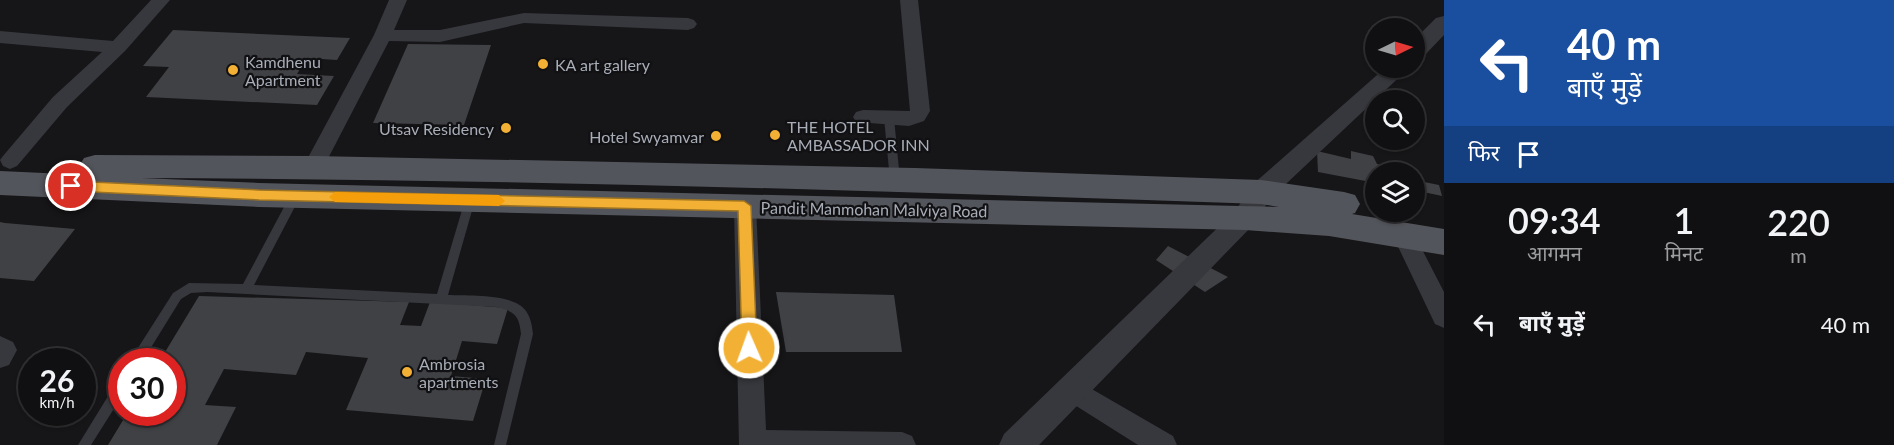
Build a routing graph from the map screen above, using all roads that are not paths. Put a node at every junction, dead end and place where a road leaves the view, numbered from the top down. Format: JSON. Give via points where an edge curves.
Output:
{"nodes":[{"id":1,"x":161,"y":0,"type":"edge"},
{"id":2,"x":398,"y":0,"type":"edge"},
{"id":3,"x":531,"y":0,"type":"edge"},
{"id":4,"x":909,"y":0,"type":"edge"},
{"id":5,"x":524,"y":18,"type":"junction"},
{"id":6,"x":1444,"y":23,"type":"edge"},
{"id":7,"x":688,"y":24,"type":"dead end"},
{"id":8,"x":383,"y":35,"type":"junction"},
{"id":9,"x":0,"y":37,"type":"edge"},
{"id":10,"x":1425,"y":42,"type":"edge"},
{"id":11,"x":117,"y":48,"type":"junction"},
{"id":12,"x":1387,"y":78,"type":"edge"},
{"id":13,"x":863,"y":117,"type":"dead end"},
{"id":14,"x":889,"y":118,"type":"junction"},
{"id":15,"x":314,"y":167,"type":"junction"},
{"id":16,"x":3,"y":168,"type":"edge"},
{"id":17,"x":896,"y":180,"type":"junction"},
{"id":18,"x":296,"y":196,"type":"junction"},
{"id":19,"x":470,"y":200,"type":"junction"},
{"id":20,"x":1253,"y":205,"type":"junction"},
{"id":21,"x":744,"y":206,"type":"junction"},
{"id":22,"x":1365,"y":209,"type":"edge"},
{"id":23,"x":1444,"y":220,"type":"edge"},
{"id":24,"x":1397,"y":223,"type":"edge"},
{"id":25,"x":1444,"y":242,"type":"edge"},
{"id":26,"x":246,"y":289,"type":"junction"},
{"id":27,"x":441,"y":299,"type":"junction"},
{"id":28,"x":1444,"y":316,"type":"edge"},
{"id":29,"x":0,"y":347,"type":"edge"},
{"id":30,"x":144,"y":348,"type":"edge"},
{"id":31,"x":0,"y":357,"type":"edge"},
{"id":32,"x":1071,"y":389,"type":"junction"},
{"id":33,"x":108,"y":406,"type":"edge"},
{"id":34,"x":753,"y":444,"type":"edge"},
{"id":35,"x":84,"y":445,"type":"edge"},
{"id":36,"x":500,"y":445,"type":"edge"},
{"id":37,"x":902,"y":445,"type":"edge"},
{"id":38,"x":1016,"y":445,"type":"edge"},
{"id":39,"x":1163,"y":445,"type":"edge"}],
"edges":[{"from":1,"to":11,"type":"street"},
{"from":2,"to":8,"type":"street"},
{"from":3,"to":5,"type":"street"},
{"from":4,"to":14,"type":"street","via":[[920,111],[909,119]]},
{"from":5,"to":7,"type":"street"},
{"from":5,"to":8,"type":"street","via":[[440,36]]},
{"from":6,"to":10,"type":"street"},
{"from":8,"to":15,"type":"street"},
{"from":9,"to":11,"type":"street"},
{"from":11,"to":16,"type":"street","via":[[60,102]]},
{"from":12,"to":20,"type":"street"},
{"from":13,"to":14,"type":"street"},
{"from":14,"to":17,"type":"lane"},
{"from":15,"to":16,"type":"main road"},
{"from":15,"to":17,"type":"main road"},
{"from":16,"to":18,"type":"main road","name":"Pandit Manmohan Malviya Road"},
{"from":17,"to":20,"type":"main road"},
{"from":18,"to":19,"type":"main road","name":"Pandit Manmohan Malviya Road"},
{"from":18,"to":26,"type":"lane"},
{"from":19,"to":21,"type":"main road","name":"Pandit Manmohan Malviya Road"},
{"from":19,"to":27,"type":"lane"},
{"from":20,"to":21,"type":"main road","name":"Pandit Manmohan Malviya Road"},
{"from":20,"to":22,"type":"main road"},
{"from":20,"to":24,"type":"main road","via":[[1329,223]]},
{"from":20,"to":32,"type":"street"},
{"from":21,"to":34,"type":"street"},
{"from":23,"to":24,"type":"main road"},
{"from":24,"to":25,"type":"main road"},
{"from":24,"to":28,"type":"street"},
{"from":26,"to":27,"type":"lane"},
{"from":26,"to":30,"type":"lane","via":[[189,288],[177,296]]},
{"from":27,"to":36,"type":"lane","via":[[497,302],[516,308],[526,319],[527,334]]},
{"from":29,"to":31,"type":"street","via":[[4,350]]},
{"from":32,"to":38,"type":"street"},
{"from":32,"to":39,"type":"street"},
{"from":33,"to":35,"type":"lane"},
{"from":34,"to":37,"type":"street"}]}
